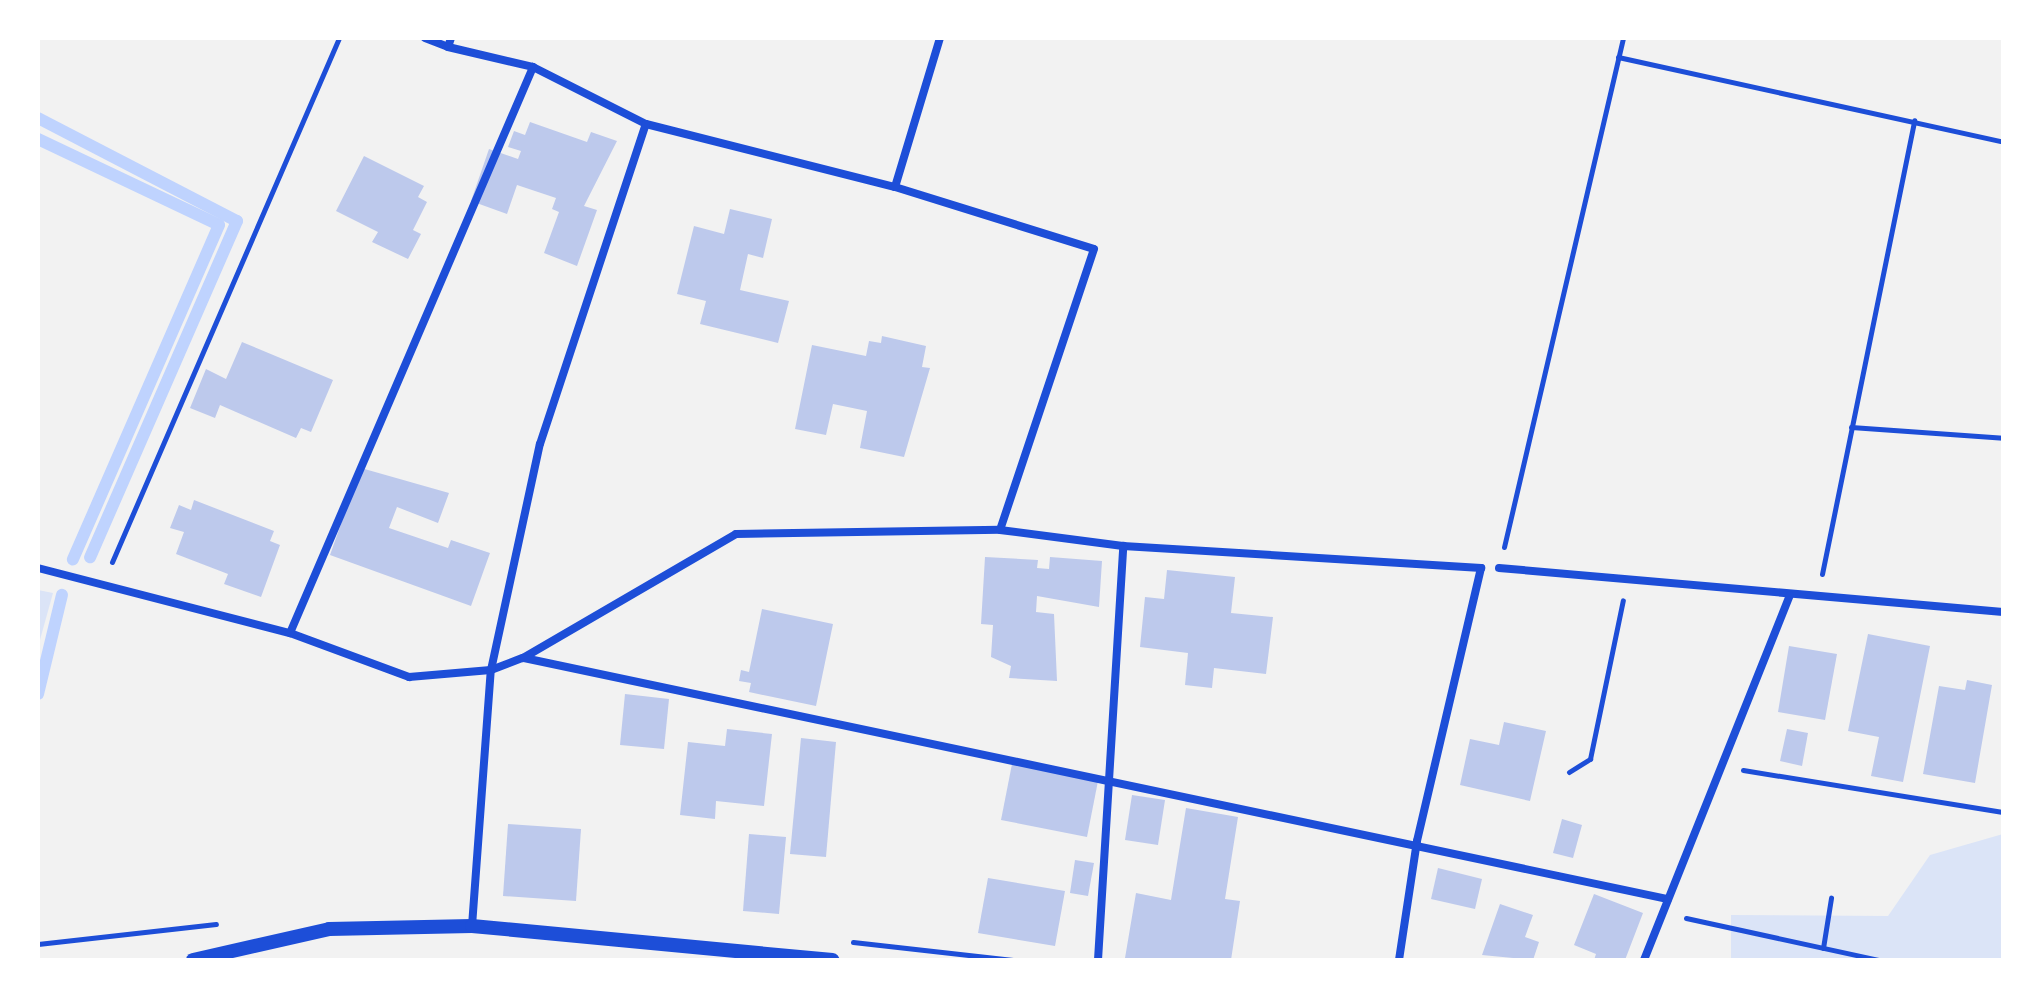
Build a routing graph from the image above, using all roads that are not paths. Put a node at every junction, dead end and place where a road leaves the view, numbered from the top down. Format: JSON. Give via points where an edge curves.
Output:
{"nodes":[{"id":1,"x":425,"y":38,"type":"edge"},
{"id":2,"x":940,"y":38,"type":"edge"},
{"id":3,"x":450,"y":43,"type":"edge"},
{"id":4,"x":533,"y":67,"type":"junction"},
{"id":5,"x":646,"y":124,"type":"junction"},
{"id":6,"x":895,"y":187,"type":"junction"},
{"id":7,"x":1000,"y":530,"type":"junction"},
{"id":8,"x":1123,"y":546,"type":"junction"},
{"id":9,"x":38,"y":568,"type":"edge"},
{"id":10,"x":1499,"y":568,"type":"road end"},
{"id":11,"x":1790,"y":595,"type":"junction"},
{"id":12,"x":2003,"y":612,"type":"edge"},
{"id":13,"x":290,"y":633,"type":"junction"},
{"id":14,"x":523,"y":658,"type":"junction"},
{"id":15,"x":491,"y":670,"type":"junction"},
{"id":16,"x":1110,"y":778,"type":"junction"},
{"id":17,"x":1417,"y":841,"type":"junction"},
{"id":18,"x":1668,"y":899,"type":"junction"},
{"id":19,"x":472,"y":926,"type":"junction"},
{"id":20,"x":193,"y":960,"type":"edge"},
{"id":21,"x":832,"y":960,"type":"edge"},
{"id":22,"x":1098,"y":960,"type":"edge"},
{"id":23,"x":1399,"y":960,"type":"edge"},
{"id":24,"x":1644,"y":960,"type":"edge"}],
"edges":[{"from":1,"to":3,"type":"street"},
{"from":2,"to":6,"type":"street"},
{"from":3,"to":4,"type":"street"},
{"from":4,"to":5,"type":"street"},
{"from":4,"to":13,"type":"street"},
{"from":5,"to":6,"type":"street"},
{"from":5,"to":15,"type":"street","via":[[540,444]]},
{"from":6,"to":7,"type":"street","via":[[1094,249]]},
{"from":7,"to":8,"type":"street"},
{"from":7,"to":14,"type":"street","via":[[736,534]]},
{"from":8,"to":16,"type":"street"},
{"from":8,"to":17,"type":"street","via":[[1481,568]]},
{"from":9,"to":13,"type":"street"},
{"from":10,"to":11,"type":"street"},
{"from":11,"to":12,"type":"street"},
{"from":11,"to":18,"type":"street"},
{"from":13,"to":15,"type":"street","via":[[409,677]]},
{"from":14,"to":15,"type":"street"},
{"from":14,"to":16,"type":"street"},
{"from":15,"to":19,"type":"street"},
{"from":16,"to":17,"type":"street"},
{"from":16,"to":22,"type":"street"},
{"from":17,"to":18,"type":"street"},
{"from":17,"to":23,"type":"street"},
{"from":18,"to":24,"type":"street"},
{"from":19,"to":20,"type":"street","via":[[329,929]]},
{"from":19,"to":21,"type":"street"}]}
